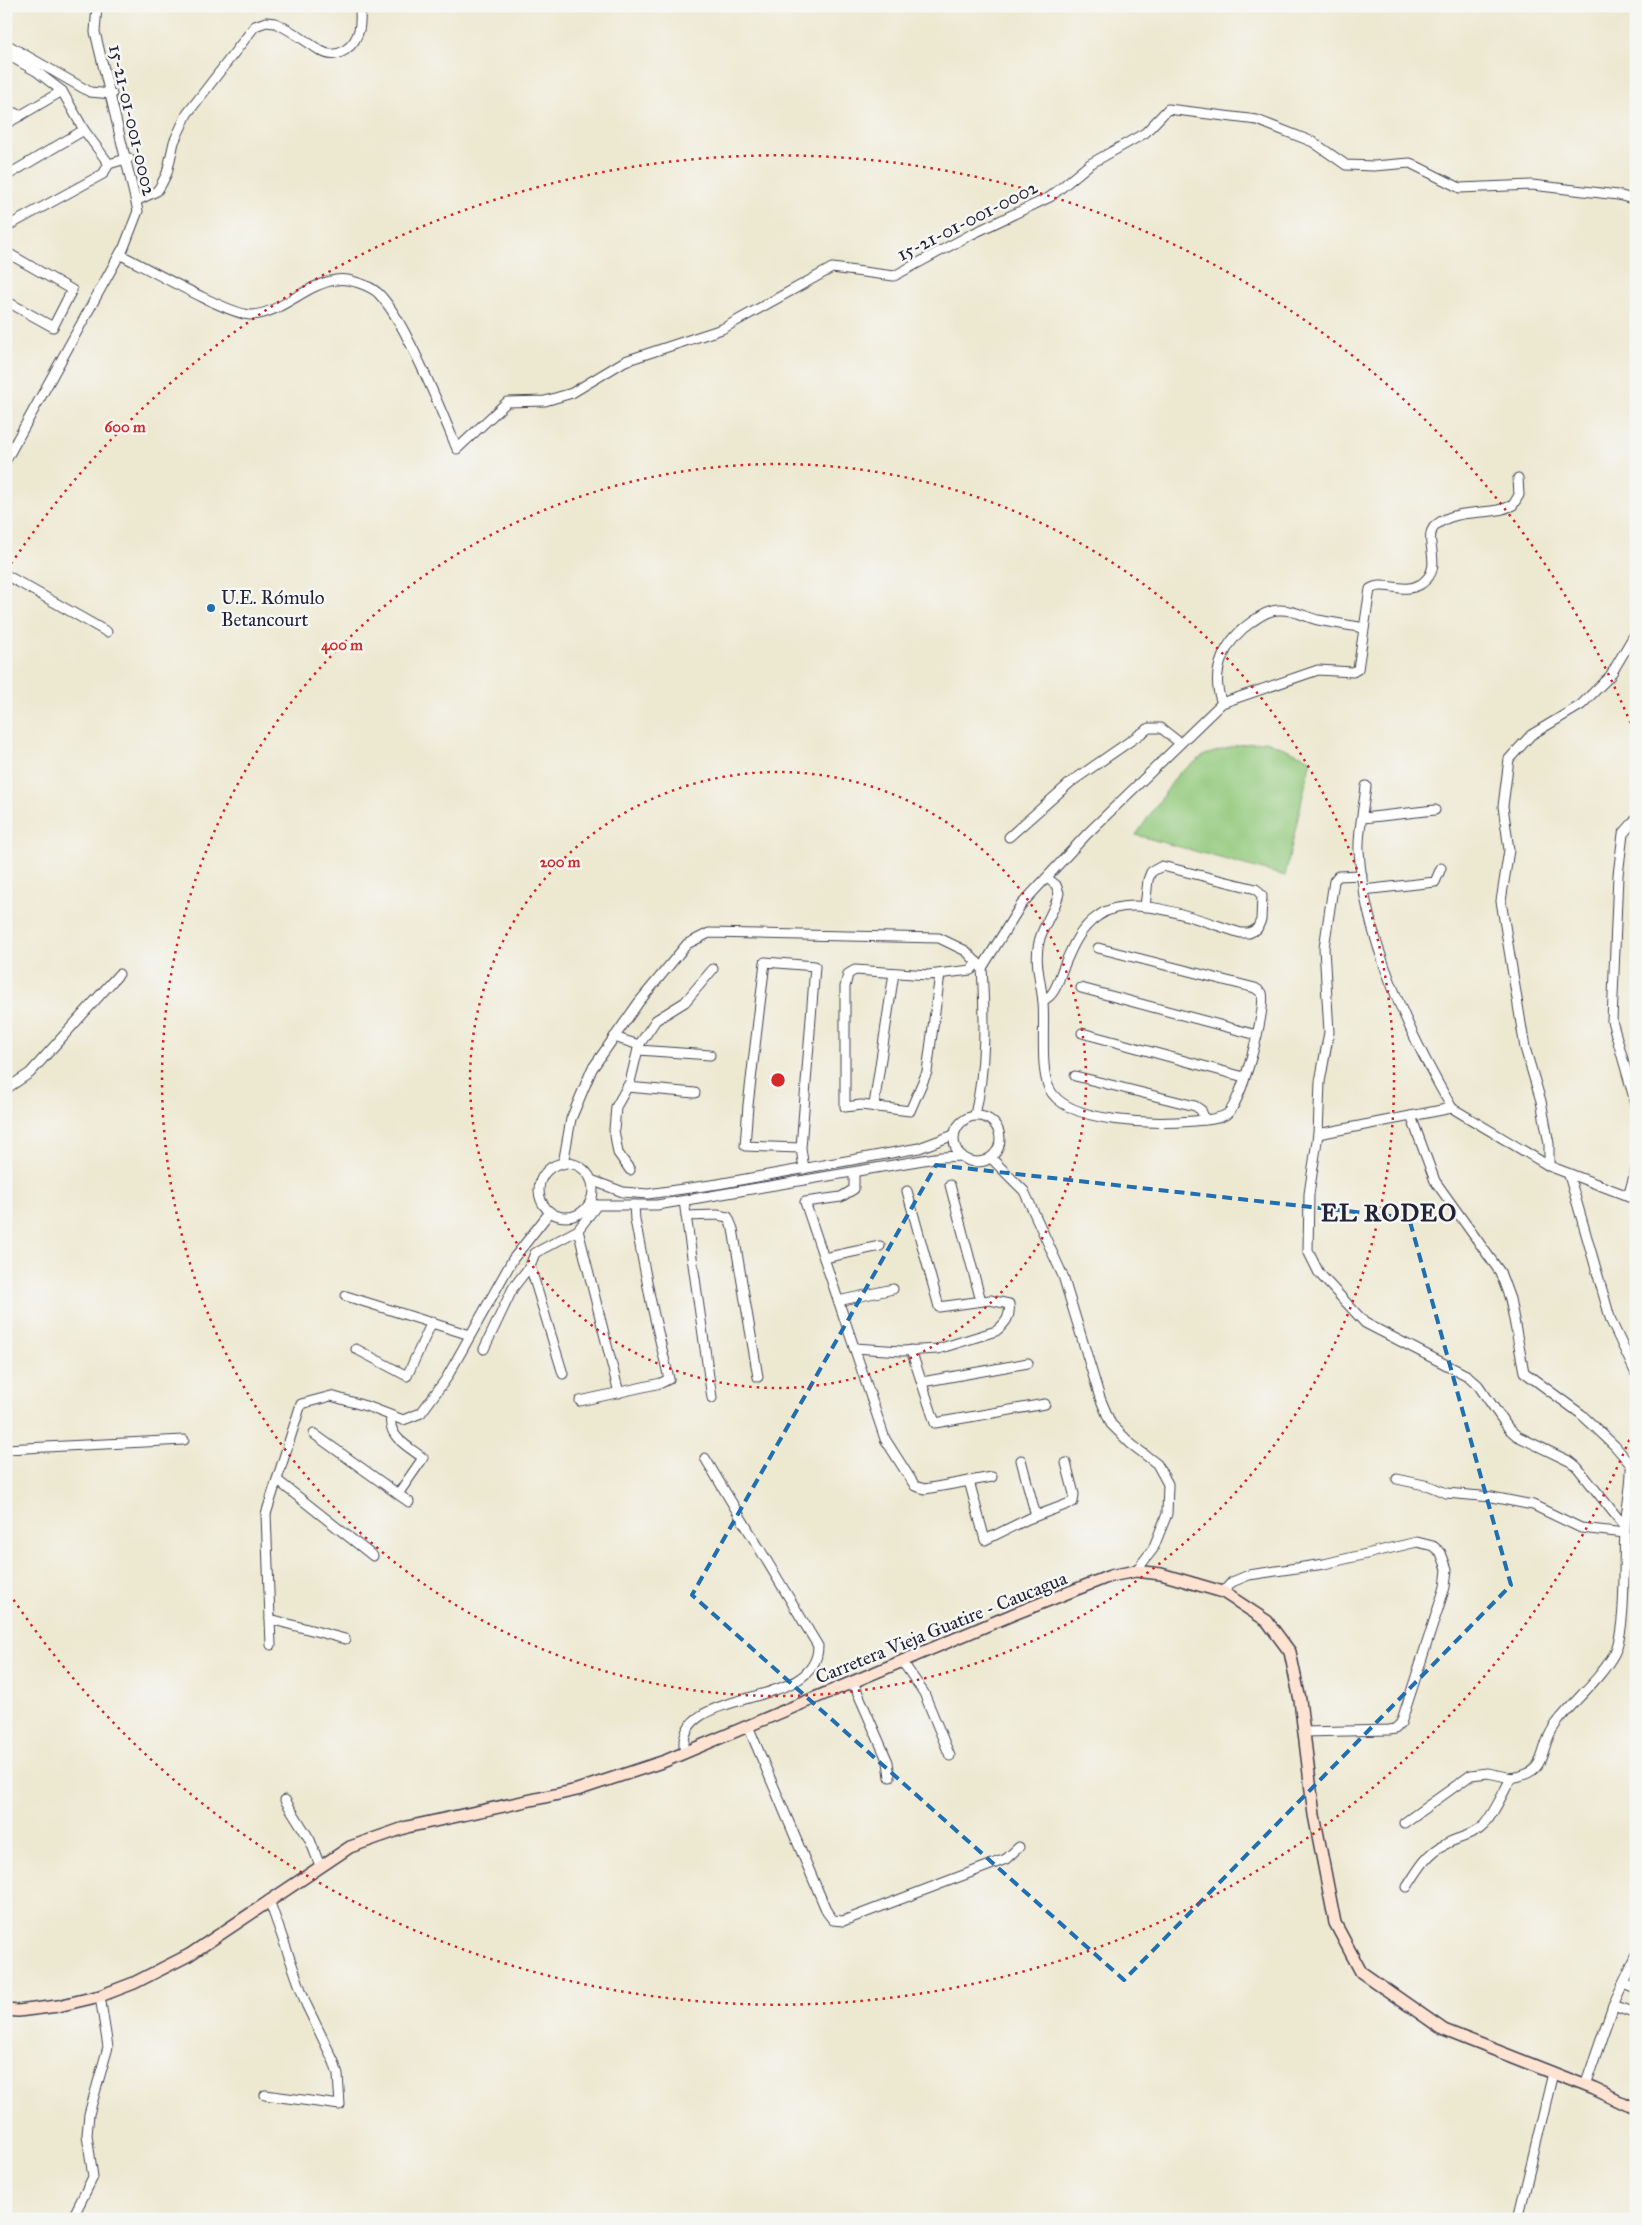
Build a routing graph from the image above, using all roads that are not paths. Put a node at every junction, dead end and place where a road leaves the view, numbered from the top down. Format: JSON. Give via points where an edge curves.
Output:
{"nodes":[{"id":1,"x":95,"y":6,"type":"edge"},
{"id":2,"x":360,"y":6,"type":"edge"},
{"id":3,"x":6,"y":44,"type":"edge"},
{"id":4,"x":6,"y":54,"type":"edge"},
{"id":5,"x":62,"y":91,"type":"junction"},
{"id":6,"x":112,"y":94,"type":"junction"},
{"id":7,"x":6,"y":108,"type":"edge"},
{"id":8,"x":20,"y":116,"type":"junction"},
{"id":9,"x":6,"y":124,"type":"edge"},
{"id":10,"x":84,"y":130,"type":"junction"},
{"id":11,"x":129,"y":158,"type":"junction"},
{"id":12,"x":109,"y":164,"type":"junction"},
{"id":13,"x":6,"y":176,"type":"edge"},
{"id":14,"x":1636,"y":200,"type":"edge"},
{"id":15,"x":136,"y":201,"type":"junction"},
{"id":16,"x":6,"y":227,"type":"edge"},
{"id":17,"x":6,"y":252,"type":"edge"},
{"id":18,"x":6,"y":301,"type":"edge"},
{"id":19,"x":6,"y":460,"type":"edge"},
{"id":20,"x":1518,"y":478,"type":"dead end"},
{"id":21,"x":6,"y":575,"type":"edge"},
{"id":22,"x":1364,"y":628,"type":"junction"},
{"id":23,"x":106,"y":632,"type":"dead end"},
{"id":24,"x":1636,"y":632,"type":"edge"},
{"id":25,"x":1222,"y":703,"type":"junction"},
{"id":26,"x":1180,"y":743,"type":"junction"},
{"id":27,"x":1366,"y":786,"type":"dead end"},
{"id":28,"x":1435,"y":810,"type":"dead end"},
{"id":29,"x":1363,"y":818,"type":"junction"},
{"id":30,"x":1636,"y":819,"type":"edge"},
{"id":31,"x":1009,"y":836,"type":"dead end"},
{"id":32,"x":1441,"y":868,"type":"dead end"},
{"id":33,"x":1362,"y":875,"type":"junction"},
{"id":34,"x":1046,"y":878,"type":"junction"},
{"id":35,"x":1364,"y":890,"type":"junction"},
{"id":36,"x":1145,"y":907,"type":"junction"},
{"id":37,"x":1098,"y":948,"type":"dead end"},
{"id":38,"x":979,"y":965,"type":"junction"},
{"id":39,"x":713,"y":970,"type":"dead end"},
{"id":40,"x":894,"y":973,"type":"junction"},
{"id":41,"x":119,"y":974,"type":"dead end"},
{"id":42,"x":940,"y":974,"type":"junction"},
{"id":43,"x":1081,"y":988,"type":"dead end"},
{"id":44,"x":1043,"y":1000,"type":"junction"},
{"id":45,"x":1082,"y":1033,"type":"dead end"},
{"id":46,"x":1257,"y":1035,"type":"junction"},
{"id":47,"x":614,"y":1037,"type":"junction"},
{"id":48,"x":639,"y":1048,"type":"junction"},
{"id":49,"x":710,"y":1055,"type":"dead end"},
{"id":50,"x":1075,"y":1076,"type":"dead end"},
{"id":51,"x":1244,"y":1077,"type":"junction"},
{"id":52,"x":627,"y":1087,"type":"junction"},
{"id":53,"x":6,"y":1089,"type":"edge"},
{"id":54,"x":695,"y":1093,"type":"dead end"},
{"id":55,"x":1636,"y":1105,"type":"edge"},
{"id":56,"x":874,"y":1106,"type":"junction"},
{"id":57,"x":1452,"y":1108,"type":"junction"},
{"id":58,"x":975,"y":1116,"type":"junction"},
{"id":59,"x":1411,"y":1116,"type":"junction"},
{"id":60,"x":1205,"y":1120,"type":"junction"},
{"id":61,"x":1318,"y":1134,"type":"junction"},
{"id":62,"x":954,"y":1135,"type":"junction"},
{"id":63,"x":801,"y":1148,"type":"junction"},
{"id":64,"x":962,"y":1156,"type":"junction"},
{"id":65,"x":991,"y":1158,"type":"junction"},
{"id":66,"x":563,"y":1164,"type":"junction"},
{"id":67,"x":1549,"y":1166,"type":"junction"},
{"id":68,"x":804,"y":1169,"type":"junction"},
{"id":69,"x":1636,"y":1169,"type":"edge"},
{"id":70,"x":630,"y":1170,"type":"dead end"},
{"id":71,"x":854,"y":1172,"type":"junction"},
{"id":72,"x":1569,"y":1175,"type":"junction"},
{"id":73,"x":591,"y":1180,"type":"junction"},
{"id":74,"x":950,"y":1185,"type":"dead end"},
{"id":75,"x":907,"y":1191,"type":"dead end"},
{"id":76,"x":1632,"y":1198,"type":"edge"},
{"id":77,"x":684,"y":1201,"type":"junction"},
{"id":78,"x":592,"y":1205,"type":"junction"},
{"id":79,"x":634,"y":1205,"type":"junction"},
{"id":80,"x":550,"y":1212,"type":"junction"},
{"id":81,"x":686,"y":1216,"type":"junction"},
{"id":82,"x":578,"y":1230,"type":"junction"},
{"id":83,"x":880,"y":1246,"type":"dead end"},
{"id":84,"x":824,"y":1258,"type":"junction"},
{"id":85,"x":530,"y":1266,"type":"junction"},
{"id":86,"x":893,"y":1289,"type":"dead end"},
{"id":87,"x":346,"y":1296,"type":"dead end"},
{"id":88,"x":838,"y":1301,"type":"junction"},
{"id":89,"x":981,"y":1301,"type":"junction"},
{"id":90,"x":432,"y":1322,"type":"junction"},
{"id":91,"x":470,"y":1335,"type":"junction"},
{"id":92,"x":854,"y":1348,"type":"junction"},
{"id":93,"x":356,"y":1349,"type":"dead end"},
{"id":94,"x":484,"y":1349,"type":"dead end"},
{"id":95,"x":911,"y":1350,"type":"junction"},
{"id":96,"x":1028,"y":1363,"type":"dead end"},
{"id":97,"x":563,"y":1374,"type":"dead end"},
{"id":98,"x":1636,"y":1374,"type":"edge"},
{"id":99,"x":758,"y":1377,"type":"dead end"},
{"id":100,"x":922,"y":1382,"type":"junction"},
{"id":101,"x":619,"y":1393,"type":"junction"},
{"id":102,"x":712,"y":1398,"type":"dead end"},
{"id":103,"x":580,"y":1401,"type":"dead end"},
{"id":104,"x":1045,"y":1404,"type":"dead end"},
{"id":105,"x":391,"y":1416,"type":"junction"},
{"id":106,"x":314,"y":1434,"type":"dead end"},
{"id":107,"x":184,"y":1440,"type":"dead end"},
{"id":108,"x":6,"y":1449,"type":"edge"},
{"id":109,"x":705,"y":1458,"type":"dead end"},
{"id":110,"x":1021,"y":1460,"type":"dead end"},
{"id":111,"x":1066,"y":1463,"type":"dead end"},
{"id":112,"x":1633,"y":1464,"type":"edge"},
{"id":113,"x":992,"y":1477,"type":"dead end"},
{"id":114,"x":1396,"y":1478,"type":"dead end"},
{"id":115,"x":277,"y":1480,"type":"junction"},
{"id":116,"x":969,"y":1481,"type":"junction"},
{"id":117,"x":398,"y":1494,"type":"junction"},
{"id":118,"x":409,"y":1502,"type":"dead end"},
{"id":119,"x":1036,"y":1516,"type":"junction"},
{"id":120,"x":1625,"y":1530,"type":"junction"},
{"id":121,"x":373,"y":1556,"type":"dead end"},
{"id":122,"x":1136,"y":1571,"type":"junction"},
{"id":123,"x":1223,"y":1592,"type":"junction"},
{"id":124,"x":270,"y":1619,"type":"junction"},
{"id":125,"x":345,"y":1639,"type":"dead end"},
{"id":126,"x":271,"y":1645,"type":"dead end"},
{"id":127,"x":902,"y":1661,"type":"junction"},
{"id":128,"x":853,"y":1682,"type":"junction"},
{"id":129,"x":748,"y":1726,"type":"junction"},
{"id":130,"x":1304,"y":1732,"type":"junction"},
{"id":131,"x":685,"y":1753,"type":"junction"},
{"id":132,"x":950,"y":1756,"type":"dead end"},
{"id":133,"x":890,"y":1777,"type":"dead end"},
{"id":134,"x":1511,"y":1778,"type":"junction"},
{"id":135,"x":285,"y":1800,"type":"dead end"},
{"id":136,"x":1404,"y":1823,"type":"dead end"},
{"id":137,"x":1019,"y":1847,"type":"dead end"},
{"id":138,"x":320,"y":1866,"type":"junction"},
{"id":139,"x":1407,"y":1886,"type":"dead end"},
{"id":140,"x":269,"y":1900,"type":"junction"},
{"id":141,"x":1636,"y":1956,"type":"edge"},
{"id":142,"x":1622,"y":1984,"type":"junction"},
{"id":143,"x":1636,"y":1989,"type":"edge"},
{"id":144,"x":100,"y":1996,"type":"junction"},
{"id":145,"x":1613,"y":2005,"type":"junction"},
{"id":146,"x":6,"y":2010,"type":"edge"},
{"id":147,"x":1636,"y":2014,"type":"edge"},
{"id":148,"x":1554,"y":2073,"type":"junction"},
{"id":149,"x":1585,"y":2086,"type":"junction"},
{"id":150,"x":265,"y":2095,"type":"dead end"},
{"id":151,"x":1636,"y":2108,"type":"edge"},
{"id":152,"x":72,"y":2219,"type":"edge"},
{"id":153,"x":1518,"y":2219,"type":"edge"}],
"edges":[{"from":1,"to":6,"type":"street","via":[[97,34]]},
{"from":1,"to":14,"type":"street","name":"15-21-01-001-0002","via":[[95,32],[138,211],[121,255],[221,306],[250,315],[268,311],[334,280],[350,280],[378,293],[399,322],[438,399],[457,448],[507,402],[545,401],[572,392],[625,361],[722,329],[832,268],[894,276],[970,234],[1050,197],[1090,164],[1145,133],[1168,109],[1257,120],[1313,142],[1346,165],[1410,163],[1460,188],[1532,185]]},
{"from":2,"to":15,"type":"street","via":[[357,36],[349,48],[336,54],[321,51],[275,23],[256,26],[187,114],[174,142],[162,186]]},
{"from":3,"to":6,"type":"street","via":[[90,92]]},
{"from":4,"to":5,"type":"street"},
{"from":5,"to":8,"type":"street"},
{"from":5,"to":10,"type":"street"},
{"from":6,"to":11,"type":"street"},
{"from":7,"to":8,"type":"street"},
{"from":8,"to":9,"type":"street"},
{"from":10,"to":12,"type":"street"},
{"from":10,"to":13,"type":"street"},
{"from":11,"to":12,"type":"street"},
{"from":11,"to":15,"type":"street"},
{"from":12,"to":16,"type":"street","via":[[103,174]]},
{"from":15,"to":19,"type":"street","via":[[127,240]]},
{"from":17,"to":18,"type":"street","via":[[72,290],[53,327]]},
{"from":20,"to":22,"type":"street","via":[[1519,495],[1513,505],[1454,517],[1434,528],[1430,536],[1433,570],[1423,583],[1406,589],[1377,586],[1370,589]]},
{"from":21,"to":23,"type":"street"},
{"from":22,"to":25,"type":"street","via":[[1361,663],[1356,671],[1318,670]]},
{"from":22,"to":25,"type":"street","via":[[1283,610],[1261,616],[1240,629],[1223,652],[1217,683]]},
{"from":24,"to":67,"type":"street","via":[[1610,676],[1581,705],[1531,735],[1509,759],[1503,806],[1509,850],[1500,902],[1525,1048],[1542,1101]]},
{"from":25,"to":26,"type":"street"},
{"from":26,"to":31,"type":"street","via":[[1161,728],[1149,728],[1071,782]]},
{"from":26,"to":34,"type":"street"},
{"from":27,"to":29,"type":"street"},
{"from":28,"to":29,"type":"street"},
{"from":29,"to":33,"type":"street","via":[[1359,849]]},
{"from":30,"to":55,"type":"street","via":[[1623,834],[1618,875],[1612,1021]]},
{"from":32,"to":35,"type":"street","via":[[1435,882]]},
{"from":33,"to":35,"type":"street"},
{"from":33,"to":61,"type":"street","via":[[1338,876],[1334,881],[1324,948],[1329,1032],[1320,1082]]},
{"from":34,"to":38,"type":"street","via":[[1022,905]]},
{"from":34,"to":44,"type":"street","via":[[1056,885],[1059,893],[1038,943],[1038,974]]},
{"from":35,"to":57,"type":"street","via":[[1382,959],[1431,1072]]},
{"from":36,"to":36,"type":"street","via":[[1245,934],[1257,929],[1261,920],[1262,896],[1256,889],[1162,866],[1151,872]]},
{"from":36,"to":44,"type":"street","via":[[1116,908],[1097,916],[1075,942],[1053,993]]},
{"from":37,"to":46,"type":"street","via":[[1258,989],[1264,1004]]},
{"from":38,"to":42,"type":"street","via":[[971,970]]},
{"from":38,"to":47,"type":"street","via":[[966,951],[939,938],[709,933],[687,944]]},
{"from":38,"to":58,"type":"street","via":[[984,1000],[982,1085]]},
{"from":39,"to":48,"type":"street","via":[[685,1002],[656,1020]]},
{"from":40,"to":42,"type":"street"},
{"from":40,"to":56,"type":"street"},
{"from":40,"to":56,"type":"street","via":[[855,970],[848,974],[845,987],[845,1107]]},
{"from":41,"to":53,"type":"street","via":[[30,1073]]},
{"from":42,"to":56,"type":"street","via":[[927,1072],[910,1110]]},
{"from":43,"to":46,"type":"street"},
{"from":44,"to":60,"type":"street","via":[[1046,1080],[1058,1100],[1083,1112],[1110,1119]]},
{"from":45,"to":51,"type":"street"},
{"from":46,"to":51,"type":"street"},
{"from":47,"to":48,"type":"street"},
{"from":47,"to":66,"type":"street","via":[[592,1069],[571,1119]]},
{"from":48,"to":49,"type":"street"},
{"from":48,"to":52,"type":"street"},
{"from":50,"to":60,"type":"street","via":[[1195,1106],[1201,1110]]},
{"from":51,"to":60,"type":"street","via":[[1229,1112]]},
{"from":52,"to":54,"type":"street"},
{"from":52,"to":70,"type":"street","via":[[616,1107],[614,1130],[618,1153]]},
{"from":57,"to":59,"type":"street"},
{"from":57,"to":67,"type":"street"},
{"from":58,"to":62,"type":"street","via":[[961,1122]]},
{"from":58,"to":65,"type":"street","via":[[990,1119],[999,1131],[1000,1146]]},
{"from":59,"to":61,"type":"street"},
{"from":59,"to":112,"type":"street","via":[[1435,1181],[1500,1272],[1510,1299],[1524,1372],[1581,1414]]},
{"from":61,"to":120,"type":"street","via":[[1307,1224],[1308,1251],[1319,1274],[1365,1323],[1468,1376],[1517,1436],[1577,1467]]},
{"from":62,"to":64,"type":"street","via":[[957,1151]]},
{"from":62,"to":68,"type":"street","via":[[920,1148]]},
{"from":63,"to":63,"type":"street","via":[[815,966],[766,962],[745,1146]]},
{"from":63,"to":68,"type":"street"},
{"from":64,"to":65,"type":"street","via":[[977,1162]]},
{"from":64,"to":71,"type":"street"},
{"from":65,"to":122,"type":"street","via":[[1024,1191],[1063,1276],[1111,1424],[1158,1464],[1168,1484],[1167,1514],[1153,1549]]},
{"from":66,"to":73,"type":"street","via":[[580,1167]]},
{"from":66,"to":80,"type":"street","via":[[546,1171],[539,1188],[540,1197]]},
{"from":67,"to":72,"type":"street"},
{"from":68,"to":73,"type":"street","via":[[648,1194],[623,1192]]},
{"from":69,"to":76,"type":"street"},
{"from":71,"to":77,"type":"street"},
{"from":71,"to":84,"type":"street","via":[[854,1189],[841,1197],[805,1202]]},
{"from":72,"to":76,"type":"street"},
{"from":72,"to":98,"type":"street","via":[[1611,1321]]},
{"from":73,"to":78,"type":"street"},
{"from":74,"to":89,"type":"street"},
{"from":75,"to":89,"type":"street","via":[[939,1307]]},
{"from":77,"to":79,"type":"street"},
{"from":77,"to":81,"type":"street"},
{"from":78,"to":79,"type":"street"},
{"from":78,"to":80,"type":"street","via":[[567,1217]]},
{"from":78,"to":82,"type":"street"},
{"from":79,"to":101,"type":"street","via":[[634,1220],[669,1379]]},
{"from":80,"to":91,"type":"street","via":[[513,1259]]},
{"from":81,"to":99,"type":"street","via":[[728,1217],[733,1229]]},
{"from":81,"to":102,"type":"street"},
{"from":82,"to":85,"type":"street","via":[[535,1253]]},
{"from":82,"to":101,"type":"street"},
{"from":83,"to":84,"type":"street"},
{"from":84,"to":88,"type":"street"},
{"from":85,"to":94,"type":"street","via":[[514,1288]]},
{"from":85,"to":97,"type":"street"},
{"from":86,"to":88,"type":"street"},
{"from":87,"to":90,"type":"street"},
{"from":88,"to":92,"type":"street"},
{"from":89,"to":95,"type":"street","via":[[1009,1304],[1010,1313],[1004,1325],[996,1331],[938,1348]]},
{"from":90,"to":91,"type":"street"},
{"from":90,"to":93,"type":"street","via":[[407,1376]]},
{"from":91,"to":105,"type":"street","via":[[446,1379],[420,1414],[403,1420]]},
{"from":92,"to":95,"type":"street"},
{"from":92,"to":116,"type":"street","via":[[885,1439],[914,1486],[925,1489]]},
{"from":95,"to":100,"type":"street"},
{"from":96,"to":100,"type":"street"},
{"from":100,"to":104,"type":"street","via":[[935,1424]]},
{"from":101,"to":103,"type":"street"},
{"from":105,"to":115,"type":"street","via":[[331,1396],[301,1404]]},
{"from":105,"to":117,"type":"street","via":[[389,1425],[394,1435],[423,1458]]},
{"from":106,"to":117,"type":"street"},
{"from":107,"to":108,"type":"street"},
{"from":109,"to":131,"type":"street","via":[[818,1646],[818,1657],[806,1675],[790,1684],[693,1720],[685,1730]]},
{"from":110,"to":119,"type":"street"},
{"from":111,"to":119,"type":"street","via":[[1073,1502]]},
{"from":112,"to":120,"type":"street"},
{"from":113,"to":116,"type":"street"},
{"from":114,"to":120,"type":"street","via":[[1446,1493],[1532,1505],[1580,1528]]},
{"from":115,"to":121,"type":"street"},
{"from":115,"to":124,"type":"street","via":[[266,1514]]},
{"from":116,"to":119,"type":"street","via":[[985,1540]]},
{"from":117,"to":118,"type":"street"},
{"from":120,"to":134,"type":"street","via":[[1622,1621],[1615,1653],[1596,1680],[1556,1724],[1537,1768],[1527,1776]]},
{"from":122,"to":123,"type":"main road","name":"Carretera Vieja Guatire - Caucagua","via":[[1161,1574]]},
{"from":122,"to":127,"type":"main road","name":"Carretera Vieja Guatire - Caucagua","via":[[1110,1576]]},
{"from":123,"to":130,"type":"main road","name":"Carretera Vieja Guatire - Caucagua","via":[[1267,1621],[1290,1652]]},
{"from":123,"to":130,"type":"street","via":[[1232,1582],[1249,1574],[1346,1559],[1408,1542],[1428,1544],[1441,1553],[1447,1570],[1445,1587],[1401,1723],[1389,1730]]},
{"from":124,"to":125,"type":"street"},
{"from":124,"to":126,"type":"street"},
{"from":127,"to":128,"type":"main road","name":"Carretera Vieja Guatire - Caucagua"},
{"from":127,"to":132,"type":"street","via":[[924,1693]]},
{"from":128,"to":129,"type":"main road","name":"Carretera Vieja Guatire - Caucagua"},
{"from":128,"to":133,"type":"street","via":[[888,1762]]},
{"from":129,"to":131,"type":"main road","name":"Carretera Vieja Guatire - Caucagua"},
{"from":129,"to":137,"type":"street","via":[[833,1920],[844,1921],[1006,1859]]},
{"from":130,"to":148,"type":"main road","name":"Carretera Vieja Guatire - Caucagua","via":[[1314,1815],[1335,1923],[1361,1972],[1444,2030]]},
{"from":131,"to":138,"type":"main road","name":"Carretera Vieja Guatire - Caucagua","via":[[577,1790],[407,1827],[350,1847]]},
{"from":134,"to":136,"type":"street","via":[[1488,1773],[1470,1775]]},
{"from":134,"to":139,"type":"street","via":[[1484,1825],[1435,1850]]},
{"from":135,"to":138,"type":"street","via":[[310,1840]]},
{"from":138,"to":140,"type":"main road","name":"Carretera Vieja Guatire - Caucagua"},
{"from":140,"to":144,"type":"main road","name":"Carretera Vieja Guatire - Caucagua","via":[[189,1955]]},
{"from":140,"to":150,"type":"street","via":[[306,2004],[334,2062],[340,2105]]},
{"from":141,"to":142,"type":"street"},
{"from":142,"to":143,"type":"street"},
{"from":142,"to":145,"type":"street"},
{"from":144,"to":146,"type":"main road","name":"Carretera Vieja Guatire - Caucagua","via":[[58,2006]]},
{"from":144,"to":152,"type":"street","via":[[108,2046],[89,2114],[87,2135],[93,2177]]},
{"from":145,"to":147,"type":"street"},
{"from":145,"to":149,"type":"street"},
{"from":148,"to":149,"type":"main road","name":"Carretera Vieja Guatire - Caucagua"},
{"from":148,"to":153,"type":"street"},
{"from":149,"to":151,"type":"main road","name":"Carretera Vieja Guatire - Caucagua"}]}
